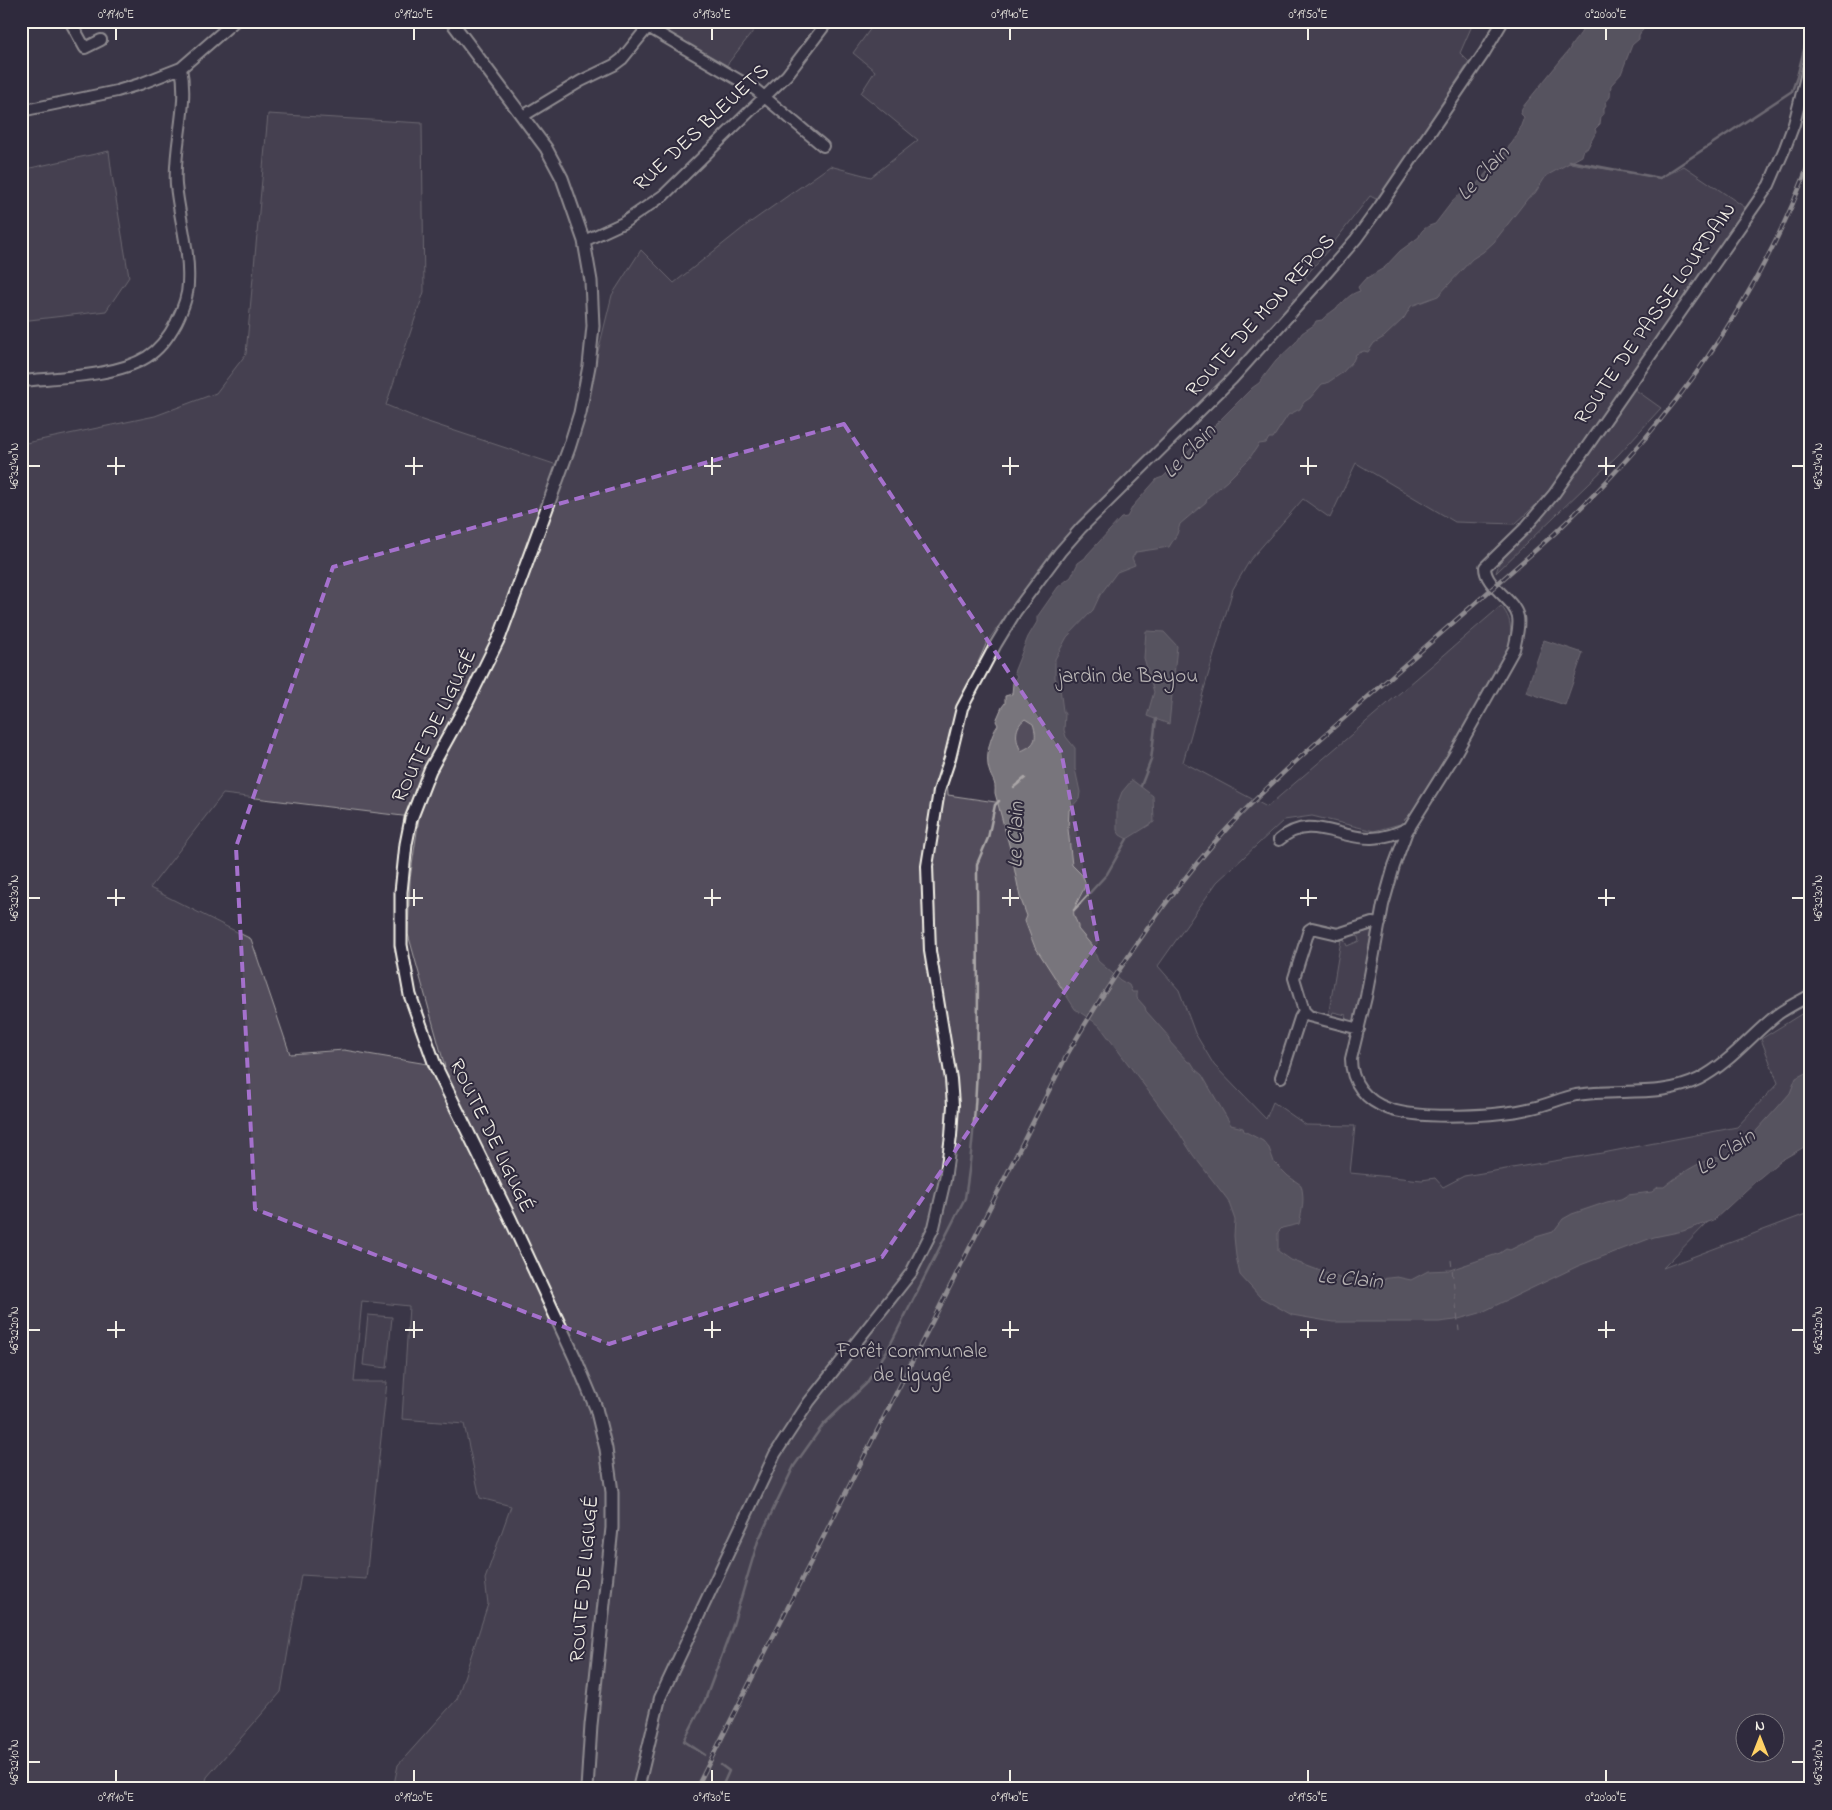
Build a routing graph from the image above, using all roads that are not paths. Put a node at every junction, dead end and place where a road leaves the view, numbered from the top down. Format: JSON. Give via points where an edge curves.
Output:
{"nodes":[{"id":1,"x":70,"y":21,"type":"edge"},
{"id":2,"x":235,"y":21,"type":"edge"},
{"id":3,"x":451,"y":21,"type":"edge"},
{"id":4,"x":828,"y":21,"type":"edge"},
{"id":5,"x":1503,"y":21,"type":"edge"},
{"id":6,"x":650,"y":24,"type":"edge"},
{"id":7,"x":101,"y":40,"type":"dead end"},
{"id":8,"x":1811,"y":57,"type":"edge"},
{"id":9,"x":181,"y":68,"type":"junction"},
{"id":10,"x":764,"y":96,"type":"junction"},
{"id":11,"x":21,"y":111,"type":"edge"},
{"id":12,"x":523,"y":116,"type":"junction"},
{"id":13,"x":823,"y":146,"type":"dead end"},
{"id":14,"x":584,"y":241,"type":"junction"},
{"id":15,"x":21,"y":381,"type":"edge"},
{"id":16,"x":1410,"y":827,"type":"junction"},
{"id":17,"x":1279,"y":840,"type":"dead end"},
{"id":18,"x":1380,"y":924,"type":"junction"},
{"id":19,"x":1811,"y":995,"type":"edge"},
{"id":20,"x":1304,"y":1011,"type":"junction"},
{"id":21,"x":1359,"y":1029,"type":"junction"},
{"id":22,"x":1281,"y":1077,"type":"dead end"},
{"id":23,"x":587,"y":1789,"type":"edge"},
{"id":24,"x":638,"y":1789,"type":"edge"}],
"edges":[{"from":1,"to":7,"type":"street","via":[[85,48]]},
{"from":2,"to":9,"type":"street"},
{"from":3,"to":12,"type":"street","name":"ROUTE DE LIGUGÉ"},
{"from":4,"to":10,"type":"street","name":"RUE DES BLEUETS","via":[[787,75]]},
{"from":5,"to":24,"type":"street","name":"ROUTE DE MON REPOS","via":[[1356,239],[1232,379],[1081,528],[1016,611],[962,708],[939,792],[927,866],[930,951],[953,1105],[951,1136],[934,1227],[911,1273],[814,1396],[775,1454],[660,1698]]},
{"from":6,"to":10,"type":"street"},
{"from":6,"to":12,"type":"street","via":[[614,65],[580,81]]},
{"from":8,"to":16,"type":"street","name":"ROUTE DE PASSE LOURDAIN","via":[[1794,124],[1769,185],[1554,494],[1485,567],[1486,574],[1518,616],[1514,649]]},
{"from":9,"to":11,"type":"street","via":[[117,91]]},
{"from":9,"to":15,"type":"street","via":[[183,92],[176,184],[188,284],[181,312],[170,334],[148,357],[109,372]]},
{"from":10,"to":13,"type":"street"},
{"from":10,"to":14,"type":"street","name":"RUE DES BLEUETS","via":[[664,194],[623,222]]},
{"from":12,"to":14,"type":"street","name":"ROUTE DE LIGUGÉ","via":[[562,178]]},
{"from":14,"to":23,"type":"street","name":"ROUTE DE LIGUGÉ","via":[[591,281],[593,326],[580,413],[500,636],[430,770],[411,819],[401,910],[402,945],[410,996],[435,1065],[575,1358],[596,1408],[606,1449],[612,1492],[612,1528]]},
{"from":16,"to":17,"type":"street","via":[[1371,839],[1306,827],[1289,832]]},
{"from":16,"to":18,"type":"street","via":[[1394,866]]},
{"from":18,"to":20,"type":"street","via":[[1372,923],[1338,934],[1309,930],[1294,978]]},
{"from":18,"to":21,"type":"street"},
{"from":19,"to":21,"type":"street","via":[[1778,1014],[1722,1065],[1688,1083],[1656,1090],[1576,1095],[1532,1108],[1486,1114],[1412,1114],[1389,1109],[1363,1093],[1355,1083],[1351,1069]]},
{"from":20,"to":21,"type":"street","via":[[1309,1016]]},
{"from":20,"to":22,"type":"street"}]}
